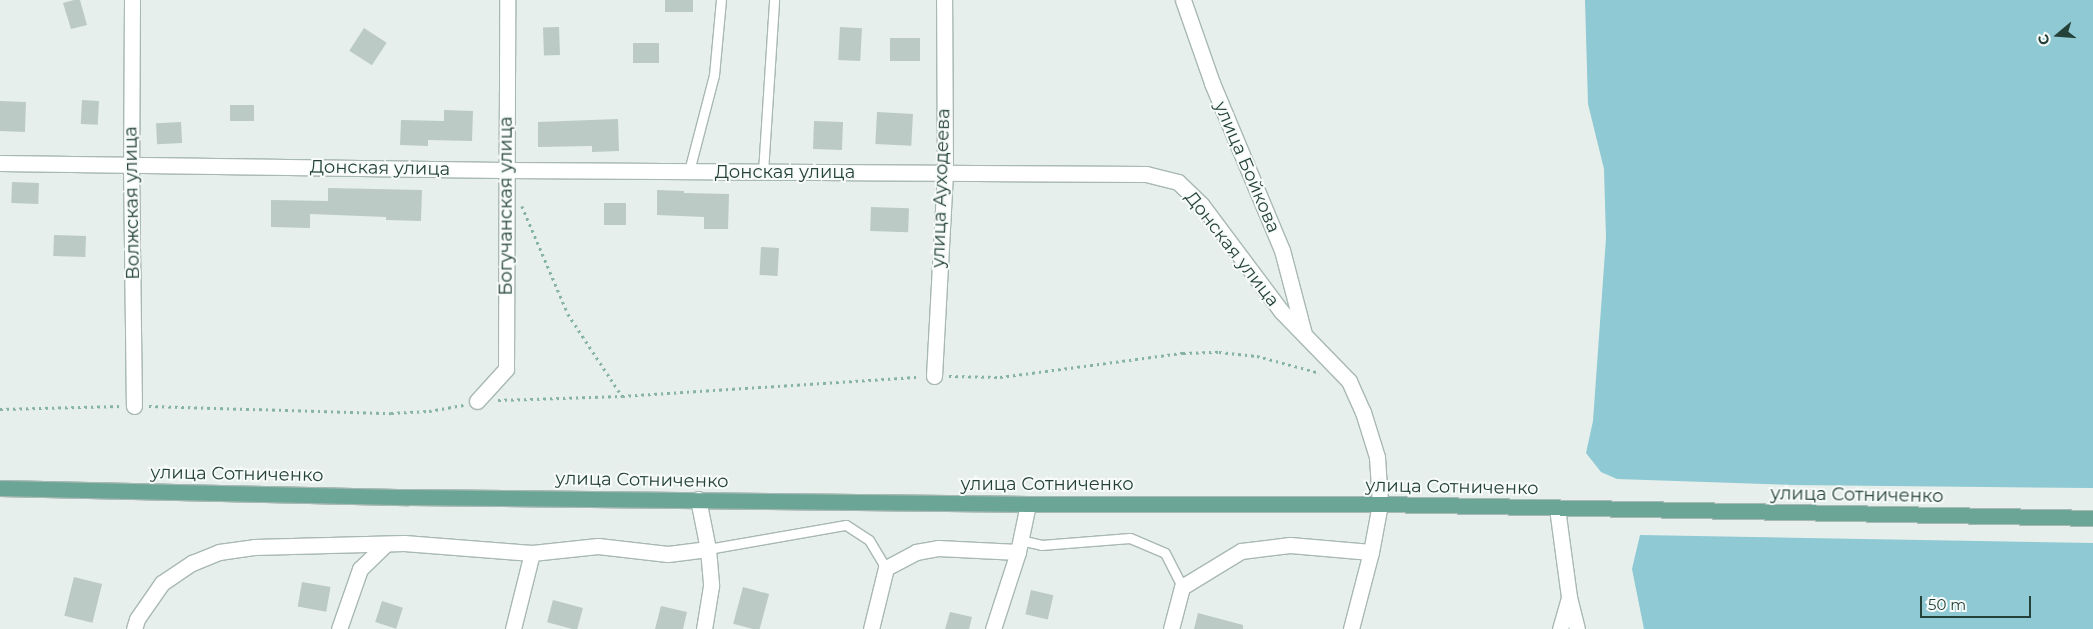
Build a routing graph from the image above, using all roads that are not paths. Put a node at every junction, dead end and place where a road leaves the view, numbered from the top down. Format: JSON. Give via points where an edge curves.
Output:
{"nodes":[{"id":1,"x":132,"y":0,"type":"edge"},
{"id":2,"x":507,"y":0,"type":"edge"},
{"id":3,"x":721,"y":0,"type":"edge"},
{"id":4,"x":774,"y":0,"type":"edge"},
{"id":5,"x":944,"y":0,"type":"edge"},
{"id":6,"x":1183,"y":0,"type":"edge"},
{"id":7,"x":0,"y":163,"type":"edge"},
{"id":8,"x":131,"y":165,"type":"junction"},
{"id":9,"x":506,"y":170,"type":"junction"},
{"id":10,"x":689,"y":171,"type":"junction"},
{"id":11,"x":763,"y":172,"type":"junction"},
{"id":12,"x":945,"y":173,"type":"junction"},
{"id":13,"x":1304,"y":336,"type":"junction"},
{"id":14,"x":934,"y":376,"type":"road end"},
{"id":15,"x":477,"y":401,"type":"road end"},
{"id":16,"x":134,"y":406,"type":"road end"},
{"id":17,"x":0,"y":488,"type":"edge"},
{"id":18,"x":698,"y":499,"type":"junction"},
{"id":19,"x":1028,"y":504,"type":"junction"},
{"id":20,"x":1380,"y":504,"type":"junction"},
{"id":21,"x":1556,"y":508,"type":"junction"},
{"id":22,"x":2093,"y":518,"type":"edge"},
{"id":23,"x":385,"y":545,"type":"junction"},
{"id":24,"x":1019,"y":546,"type":"junction"},
{"id":25,"x":708,"y":549,"type":"junction"},
{"id":26,"x":1371,"y":552,"type":"junction"},
{"id":27,"x":532,"y":554,"type":"junction"},
{"id":28,"x":886,"y":568,"type":"junction"},
{"id":29,"x":1182,"y":587,"type":"junction"},
{"id":30,"x":1569,"y":597,"type":"junction"},
{"id":31,"x":134,"y":629,"type":"edge"},
{"id":32,"x":339,"y":629,"type":"edge"},
{"id":33,"x":512,"y":629,"type":"edge"},
{"id":34,"x":704,"y":629,"type":"edge"},
{"id":35,"x":871,"y":629,"type":"edge"},
{"id":36,"x":993,"y":629,"type":"edge"},
{"id":37,"x":1171,"y":629,"type":"edge"},
{"id":38,"x":1351,"y":629,"type":"edge"},
{"id":39,"x":1560,"y":629,"type":"edge"},
{"id":40,"x":1577,"y":629,"type":"edge"}],
"edges":[{"from":1,"to":8,"type":"street","name":"Волжская улица"},
{"from":2,"to":9,"type":"street","name":"Богучанская улица"},
{"from":3,"to":10,"type":"lane","via":[[714,75]]},
{"from":4,"to":11,"type":"lane"},
{"from":5,"to":12,"type":"street","name":"улица Ауходеева"},
{"from":6,"to":13,"type":"street","name":"улица Бойкова","via":[[1212,83],[1282,250]]},
{"from":7,"to":8,"type":"street","name":"Донская улица"},
{"from":8,"to":9,"type":"street","name":"Донская улица"},
{"from":8,"to":16,"type":"street","name":"Волжская улица"},
{"from":9,"to":10,"type":"street","name":"Донская улица"},
{"from":9,"to":15,"type":"street","name":"Богучанская улица","via":[[506,369]]},
{"from":10,"to":11,"type":"street","name":"Донская улица"},
{"from":11,"to":12,"type":"street","name":"Донская улица"},
{"from":12,"to":13,"type":"street","name":"Донская улица","via":[[1146,174],[1178,182],[1201,204],[1281,312]]},
{"from":12,"to":14,"type":"street","name":"улица Ауходеева"},
{"from":13,"to":20,"type":"street","name":"Донская улица","via":[[1348,381],[1363,412],[1377,458]]},
{"from":17,"to":18,"type":"main road","name":"улица Сотниченко"},
{"from":18,"to":19,"type":"main road","name":"улица Сотниченко"},
{"from":18,"to":25,"type":"street"},
{"from":19,"to":20,"type":"main road","name":"улица Сотниченко"},
{"from":19,"to":24,"type":"street"},
{"from":20,"to":21,"type":"main road","name":"улица Сотниченко"},
{"from":20,"to":26,"type":"street","name":"Донская улица"},
{"from":21,"to":22,"type":"main road","name":"улица Сотниченко"},
{"from":21,"to":30,"type":"street"},
{"from":23,"to":27,"type":"street","via":[[404,543]]},
{"from":23,"to":31,"type":"street","via":[[254,547],[219,552],[192,563],[162,583],[137,619]]},
{"from":23,"to":32,"type":"street","via":[[360,569]]},
{"from":24,"to":28,"type":"street","via":[[938,548],[916,552]]},
{"from":24,"to":29,"type":"lane","via":[[1130,538],[1165,553]]},
{"from":24,"to":36,"type":"street"},
{"from":25,"to":27,"type":"street","via":[[668,554],[598,546]]},
{"from":25,"to":28,"type":"lane","via":[[846,525],[870,540]]},
{"from":25,"to":34,"type":"street","via":[[711,586]]},
{"from":26,"to":29,"type":"street","via":[[1290,545],[1240,551]]},
{"from":26,"to":38,"type":"street","name":"Донская улица"},
{"from":27,"to":33,"type":"street"},
{"from":28,"to":35,"type":"street"},
{"from":29,"to":37,"type":"street"},
{"from":30,"to":39,"type":"street"},
{"from":30,"to":40,"type":"street"}]}
